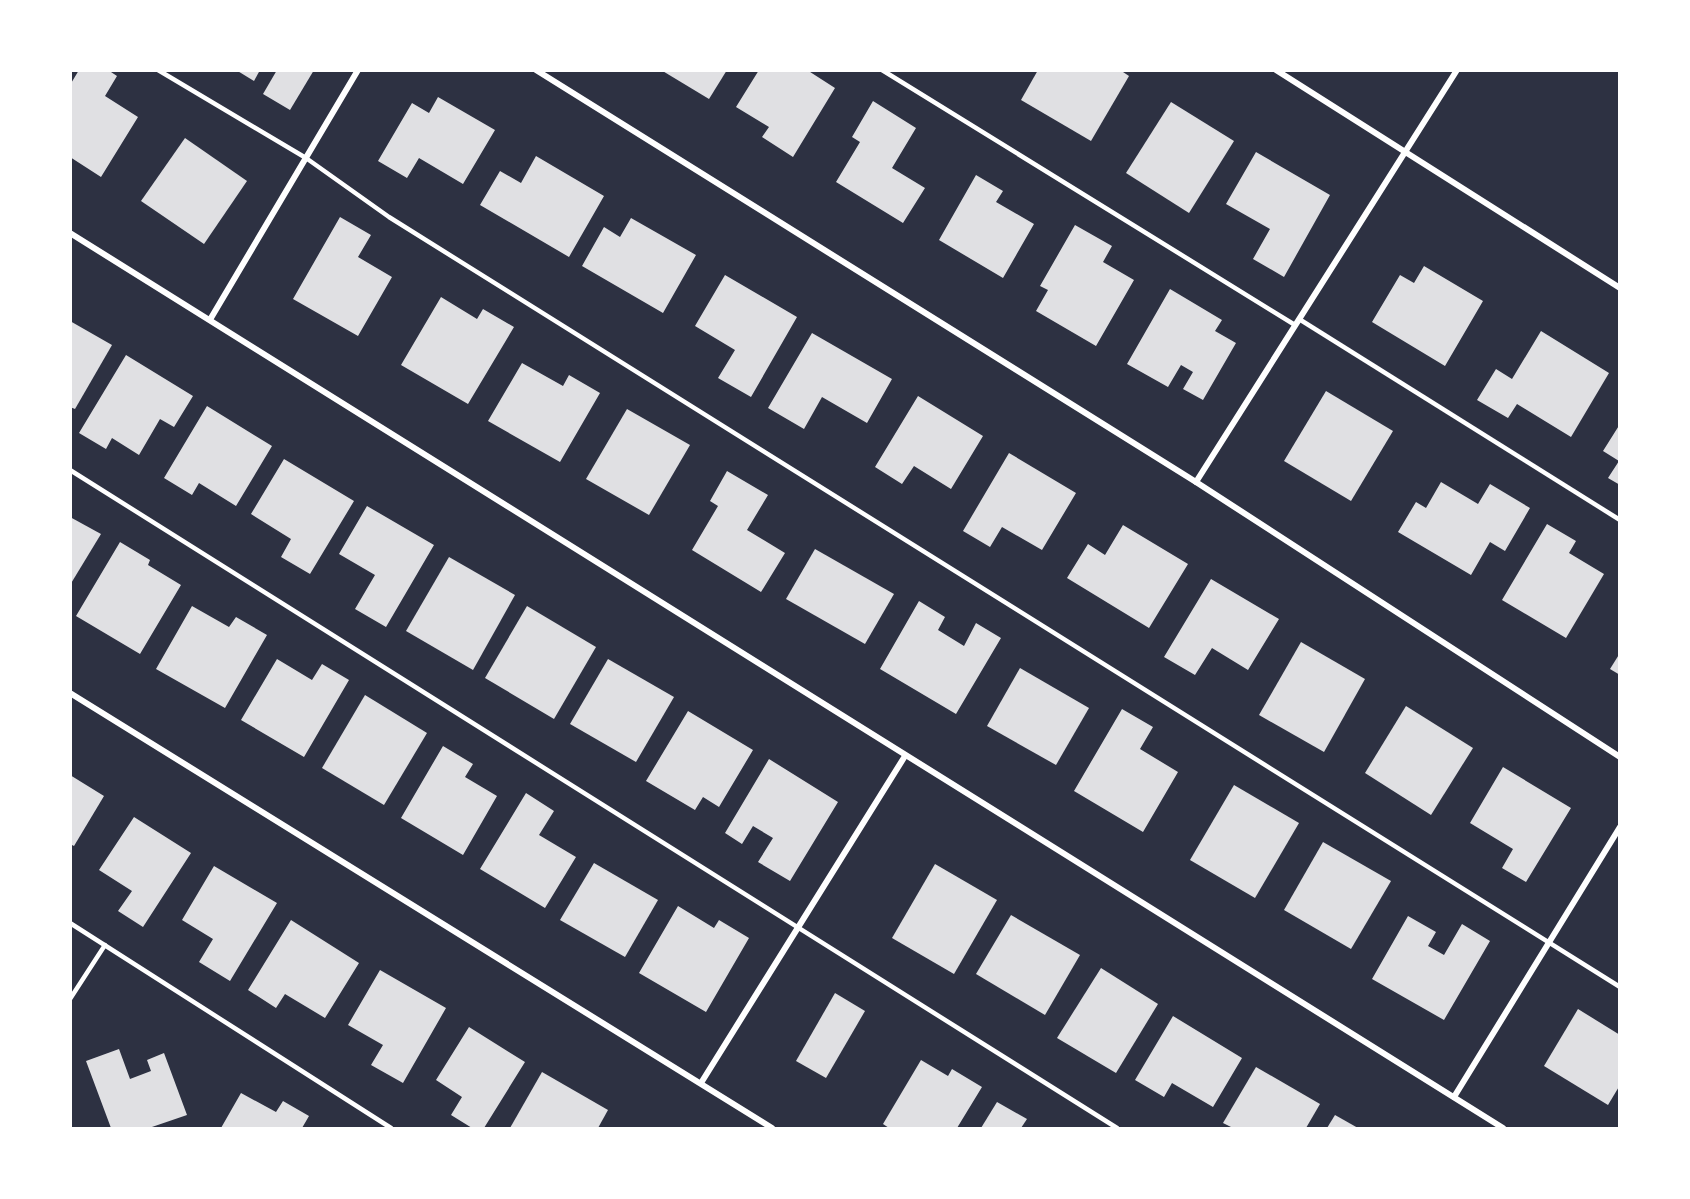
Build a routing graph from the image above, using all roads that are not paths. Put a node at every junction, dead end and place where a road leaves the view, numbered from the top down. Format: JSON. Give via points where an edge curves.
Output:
{"nodes":[{"id":1,"x":158,"y":70,"type":"edge"},
{"id":2,"x":358,"y":70,"type":"edge"},
{"id":3,"x":536,"y":70,"type":"edge"},
{"id":4,"x":882,"y":70,"type":"edge"},
{"id":5,"x":1276,"y":70,"type":"edge"},
{"id":6,"x":1457,"y":70,"type":"edge"},
{"id":7,"x":1406,"y":152,"type":"junction"},
{"id":8,"x":306,"y":158,"type":"junction"},
{"id":9,"x":70,"y":232,"type":"edge"},
{"id":10,"x":1620,"y":288,"type":"edge"},
{"id":11,"x":211,"y":318,"type":"junction"},
{"id":12,"x":1297,"y":322,"type":"junction"},
{"id":13,"x":70,"y":470,"type":"edge"},
{"id":14,"x":1196,"y":482,"type":"junction"},
{"id":15,"x":1620,"y":520,"type":"edge"},
{"id":16,"x":70,"y":693,"type":"edge"},
{"id":17,"x":905,"y":756,"type":"junction"},
{"id":18,"x":1620,"y":757,"type":"edge"},
{"id":19,"x":1620,"y":826,"type":"edge"},
{"id":20,"x":70,"y":923,"type":"edge"},
{"id":21,"x":798,"y":926,"type":"junction"},
{"id":22,"x":1549,"y":941,"type":"junction"},
{"id":23,"x":105,"y":945,"type":"junction"},
{"id":24,"x":1620,"y":987,"type":"edge"},
{"id":25,"x":70,"y":999,"type":"edge"},
{"id":26,"x":701,"y":1083,"type":"junction"},
{"id":27,"x":1454,"y":1097,"type":"junction"},
{"id":28,"x":392,"y":1128,"type":"edge"},
{"id":29,"x":772,"y":1128,"type":"edge"},
{"id":30,"x":1117,"y":1128,"type":"edge"},
{"id":31,"x":1503,"y":1128,"type":"edge"}],
"edges":[{"from":1,"to":8,"type":"lane"},
{"from":2,"to":8,"type":"street"},
{"from":3,"to":14,"type":"street"},
{"from":4,"to":12,"type":"lane"},
{"from":5,"to":7,"type":"street"},
{"from":6,"to":7,"type":"street"},
{"from":7,"to":10,"type":"street"},
{"from":7,"to":12,"type":"street"},
{"from":8,"to":11,"type":"street"},
{"from":8,"to":22,"type":"lane","via":[[389,217]]},
{"from":9,"to":11,"type":"street"},
{"from":11,"to":17,"type":"street"},
{"from":12,"to":14,"type":"street"},
{"from":12,"to":15,"type":"lane"},
{"from":13,"to":21,"type":"lane"},
{"from":14,"to":18,"type":"street"},
{"from":16,"to":26,"type":"street"},
{"from":17,"to":21,"type":"street"},
{"from":17,"to":27,"type":"street"},
{"from":19,"to":22,"type":"street"},
{"from":20,"to":23,"type":"lane"},
{"from":21,"to":26,"type":"street"},
{"from":21,"to":30,"type":"lane"},
{"from":22,"to":24,"type":"lane"},
{"from":22,"to":27,"type":"street"},
{"from":23,"to":25,"type":"lane"},
{"from":23,"to":28,"type":"lane"},
{"from":26,"to":29,"type":"street"},
{"from":27,"to":31,"type":"street"}]}
